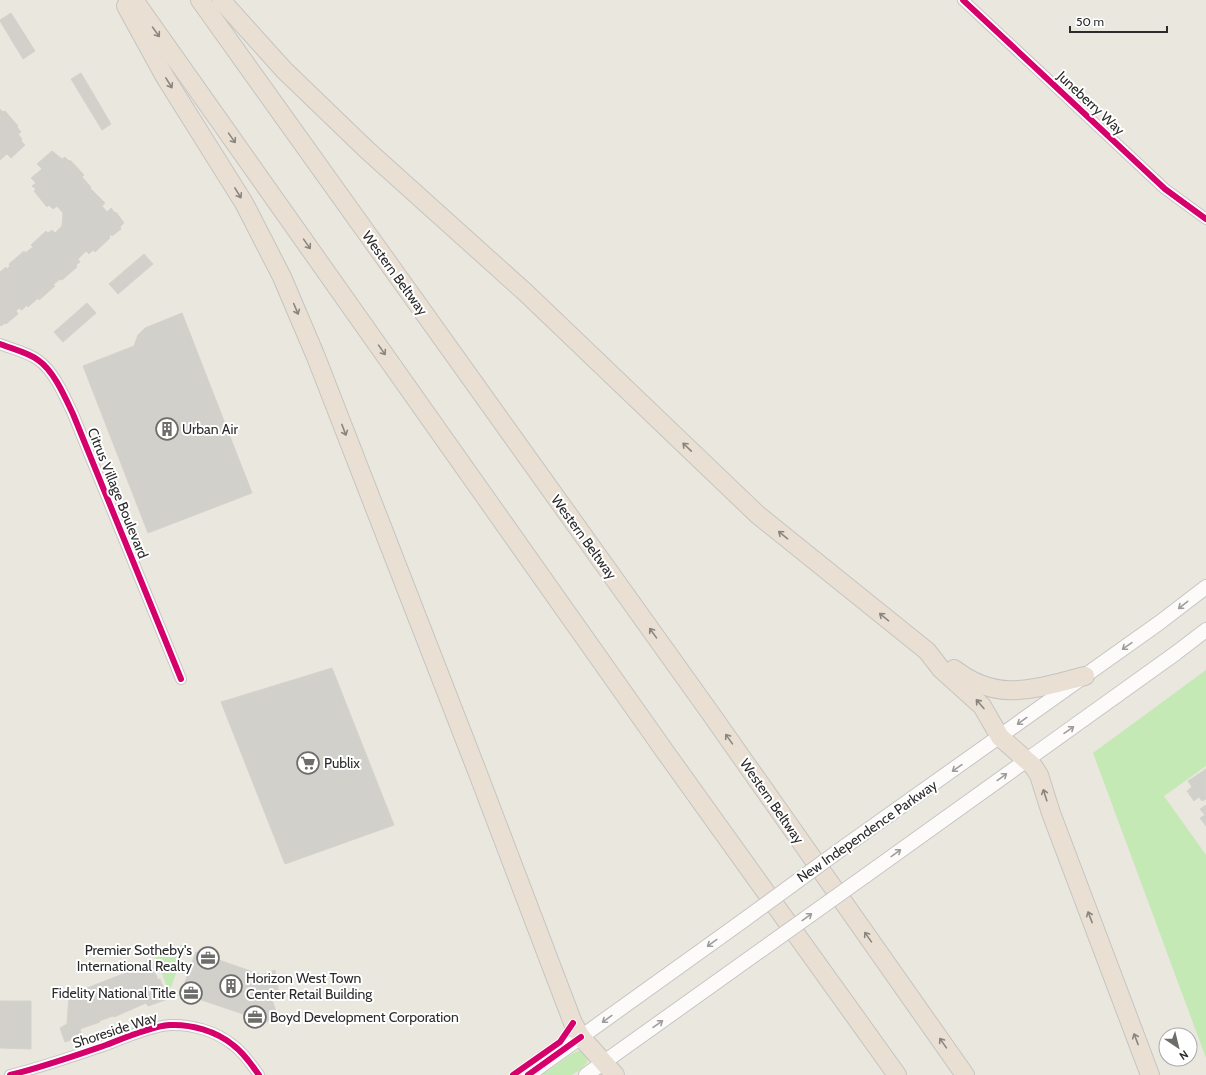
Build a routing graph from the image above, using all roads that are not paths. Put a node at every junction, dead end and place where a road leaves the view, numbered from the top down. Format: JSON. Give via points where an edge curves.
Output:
{"nodes":[{"id":1,"x":122,"y":0,"type":"edge"},
{"id":2,"x":134,"y":0,"type":"edge"},
{"id":3,"x":200,"y":0,"type":"edge"},
{"id":4,"x":221,"y":0,"type":"edge"},
{"id":5,"x":963,"y":0,"type":"edge"},
{"id":6,"x":1206,"y":219,"type":"edge"},
{"id":7,"x":0,"y":344,"type":"edge"},
{"id":8,"x":1206,"y":587,"type":"edge"},
{"id":9,"x":1206,"y":630,"type":"edge"},
{"id":10,"x":927,"y":651,"type":"junction"},
{"id":11,"x":1085,"y":676,"type":"junction"},
{"id":12,"x":181,"y":679,"type":"dead end"},
{"id":13,"x":1000,"y":737,"type":"junction"},
{"id":14,"x":1025,"y":760,"type":"junction"},
{"id":15,"x":581,"y":1037,"type":"junction"},
{"id":16,"x":609,"y":1069,"type":"edge"},
{"id":17,"x":10,"y":1075,"type":"edge"},
{"id":18,"x":259,"y":1075,"type":"edge"},
{"id":19,"x":528,"y":1075,"type":"edge"},
{"id":20,"x":586,"y":1075,"type":"edge"},
{"id":21,"x":897,"y":1075,"type":"edge"},
{"id":22,"x":966,"y":1075,"type":"edge"},
{"id":23,"x":1150,"y":1075,"type":"edge"}],
"edges":[{"from":1,"to":15,"type":"highway","one_way":true,"via":[[165,76],[244,203],[282,277],[319,364],[573,1023]]},
{"from":2,"to":21,"type":"highway","one_way":true,"via":[[666,753]]},
{"from":22,"to":3,"type":"highway","name":"Western Beltway","one_way":true},
{"from":10,"to":4,"type":"highway","one_way":true,"via":[[758,515],[526,292],[366,150],[284,70]]},
{"from":5,"to":6,"type":"street","name":"Juneberry Way","via":[[1165,189]]},
{"from":7,"to":12,"type":"street","name":"Citrus Village Boulevard","via":[[38,360],[60,388],[76,420]]},
{"from":8,"to":11,"type":"main road","name":"New Independence Parkway","one_way":true},
{"from":14,"to":9,"type":"main road","one_way":true},
{"from":10,"to":11,"type":"highway","via":[[971,680],[1003,690],[1024,690]]},
{"from":13,"to":10,"type":"highway","one_way":true,"via":[[982,706],[941,669]]},
{"from":11,"to":13,"type":"main road","name":"New Independence Parkway","one_way":true},
{"from":13,"to":14,"type":"highway"},
{"from":13,"to":15,"type":"main road","name":"New Independence Parkway","one_way":true,"bridge":true},
{"from":16,"to":14,"type":"main road","one_way":true,"bridge":true,"via":[[764,948]]},
{"from":23,"to":14,"type":"highway","one_way":true,"via":[[1038,775],[1033,766]]},
{"from":15,"to":16,"type":"highway"},
{"from":15,"to":19,"type":"main road","name":"New Independence Parkway"},
{"from":16,"to":20,"type":"main road"},
{"from":17,"to":18,"type":"street","name":"Shoreside Way","via":[[41,1068],[144,1031],[169,1025],[191,1026],[232,1044]]}]}
